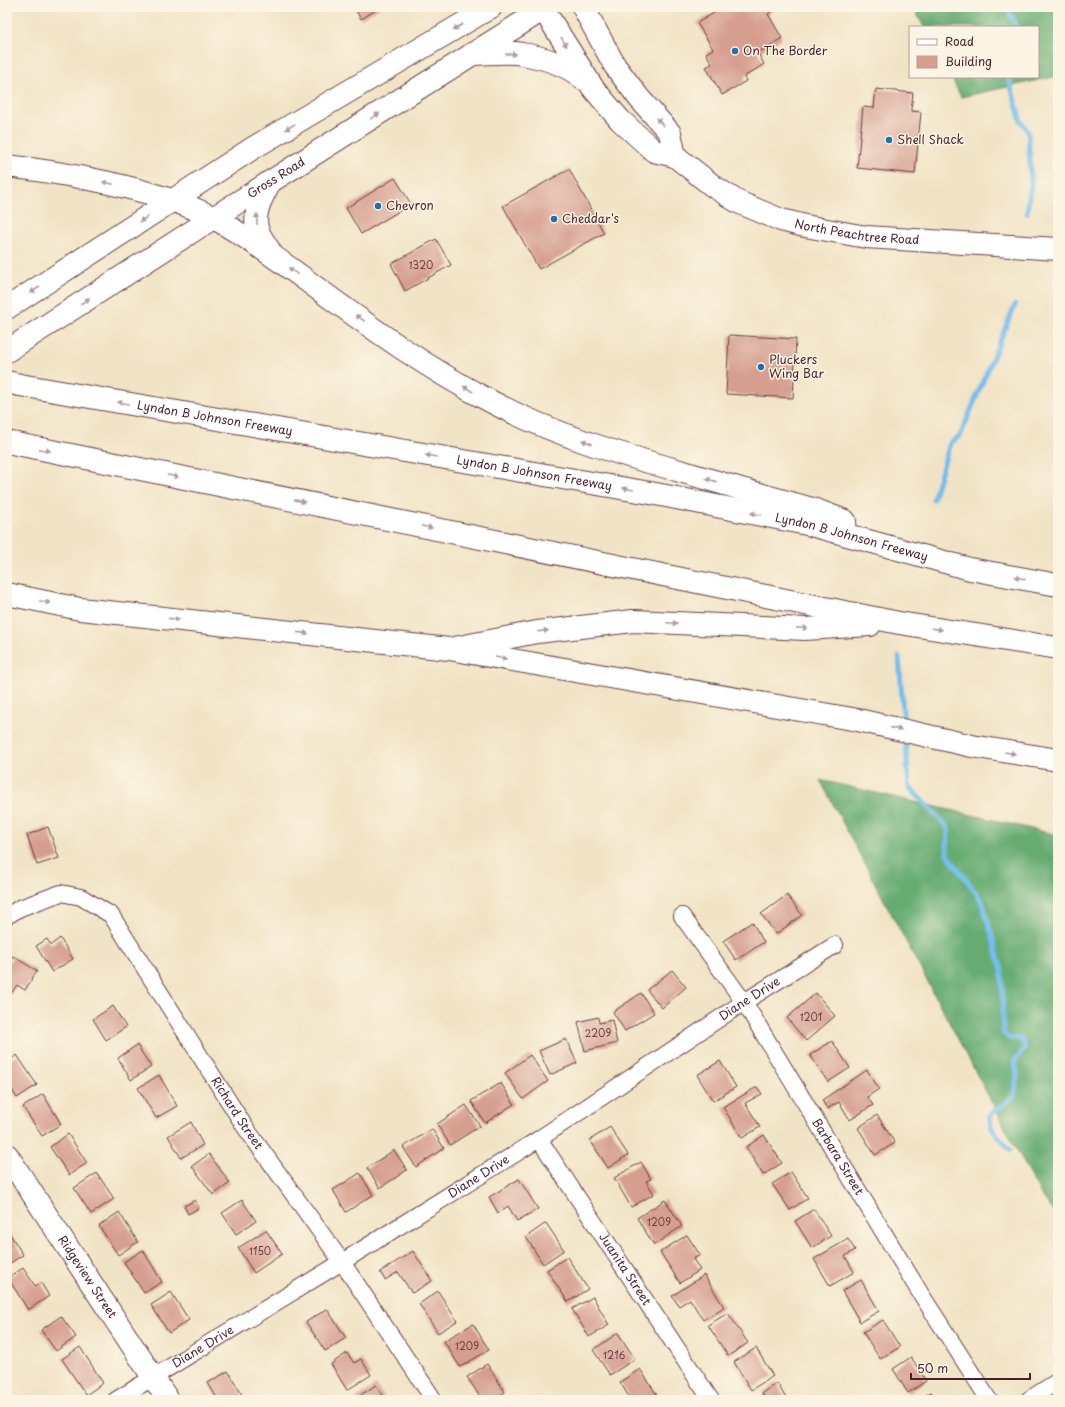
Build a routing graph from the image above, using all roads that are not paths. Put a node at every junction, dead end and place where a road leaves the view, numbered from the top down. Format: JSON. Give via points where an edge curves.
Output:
{"nodes":[{"id":1,"x":491,"y":7,"type":"edge"},
{"id":2,"x":583,"y":7,"type":"edge"},
{"id":3,"x":544,"y":8,"type":"edge"},
{"id":4,"x":472,"y":54,"type":"junction"},
{"id":5,"x":593,"y":88,"type":"junction"},
{"id":6,"x":323,"y":107,"type":"junction"},
{"id":7,"x":342,"y":137,"type":"junction"},
{"id":8,"x":675,"y":156,"type":"junction"},
{"id":9,"x":7,"y":166,"type":"edge"},
{"id":10,"x":270,"y":182,"type":"junction"},
{"id":11,"x":173,"y":200,"type":"junction"},
{"id":12,"x":213,"y":218,"type":"junction"},
{"id":13,"x":1058,"y":249,"type":"edge"},
{"id":14,"x":271,"y":254,"type":"junction"},
{"id":15,"x":7,"y":308,"type":"edge"},
{"id":16,"x":7,"y":351,"type":"edge"},
{"id":17,"x":7,"y":382,"type":"edge"},
{"id":18,"x":7,"y":442,"type":"edge"},
{"id":19,"x":970,"y":569,"type":"junction"},
{"id":20,"x":1058,"y":584,"type":"edge"},
{"id":21,"x":7,"y":594,"type":"edge"},
{"id":22,"x":899,"y":623,"type":"junction"},
{"id":23,"x":1058,"y":648,"type":"edge"},
{"id":24,"x":449,"y":649,"type":"junction"},
{"id":25,"x":1058,"y":760,"type":"edge"},
{"id":26,"x":7,"y":916,"type":"edge"},
{"id":27,"x":682,"y":916,"type":"dead end"},
{"id":28,"x":835,"y":946,"type":"dead end"},
{"id":29,"x":744,"y":1002,"type":"junction"},
{"id":30,"x":539,"y":1139,"type":"junction"},
{"id":31,"x":7,"y":1155,"type":"edge"},
{"id":32,"x":342,"y":1262,"type":"junction"},
{"id":33,"x":153,"y":1377,"type":"junction"},
{"id":34,"x":1058,"y":1381,"type":"edge"},
{"id":35,"x":116,"y":1400,"type":"edge"},
{"id":36,"x":168,"y":1400,"type":"edge"},
{"id":37,"x":434,"y":1400,"type":"edge"},
{"id":38,"x":711,"y":1400,"type":"edge"},
{"id":39,"x":989,"y":1400,"type":"edge"},
{"id":40,"x":1028,"y":1400,"type":"edge"}],
"edges":[{"from":1,"to":6,"type":"main road","one_way":true},
{"from":8,"to":2,"type":"main road","one_way":true,"via":[[670,133],[615,66]]},
{"from":3,"to":4,"type":"main road","name":"Gross Road"},
{"from":3,"to":5,"type":"main road","name":"North Peachtree Road","one_way":true},
{"from":4,"to":5,"type":"main road","one_way":true,"via":[[521,54],[558,63],[577,73]]},
{"from":7,"to":4,"type":"main road","name":"Gross Road","one_way":true},
{"from":5,"to":8,"type":"main road","name":"North Peachtree Road","via":[[620,120],[654,151]]},
{"from":6,"to":7,"type":"main road"},
{"from":6,"to":11,"type":"main road","one_way":true},
{"from":7,"to":10,"type":"main road","name":"Gross Road"},
{"from":8,"to":13,"type":"main road","name":"North Peachtree Road","via":[[738,202],[781,220],[805,226],[866,236]]},
{"from":11,"to":9,"type":"main road","one_way":true,"via":[[83,178]]},
{"from":10,"to":12,"type":"main road","name":"Gross Road"},
{"from":14,"to":10,"type":"main road","one_way":true,"via":[[257,228],[257,209]]},
{"from":11,"to":12,"type":"main road"},
{"from":11,"to":15,"type":"main road","one_way":true},
{"from":12,"to":14,"type":"main road"},
{"from":16,"to":12,"type":"main road","name":"Gross Road","one_way":true},
{"from":19,"to":14,"type":"main road","one_way":true,"via":[[816,510],[617,453],[548,428],[490,401],[429,366]]},
{"from":19,"to":17,"type":"main road","name":"Lyndon B Johnson Freeway","one_way":true,"via":[[807,524],[656,494]]},
{"from":18,"to":22,"type":"main road","one_way":true},
{"from":20,"to":19,"type":"main road","name":"Lyndon B Johnson Freeway","one_way":true},
{"from":21,"to":24,"type":"main road","one_way":true,"via":[[80,609]]},
{"from":22,"to":23,"type":"main road","one_way":true},
{"from":24,"to":22,"type":"main road","one_way":true,"via":[[537,632],[633,621],[805,629]]},
{"from":24,"to":25,"type":"main road","one_way":true,"via":[[858,720],[972,746]]},
{"from":26,"to":32,"type":"street","name":"Richard Street","via":[[20,908],[61,893],[81,897],[111,915],[245,1127]]},
{"from":27,"to":29,"type":"street","name":"Barbara Street"},
{"from":28,"to":29,"type":"street","name":"Diane Drive"},
{"from":29,"to":30,"type":"street","name":"Diane Drive"},
{"from":29,"to":39,"type":"street","name":"Barbara Street","via":[[919,1291]]},
{"from":30,"to":32,"type":"street","name":"Diane Drive"},
{"from":30,"to":38,"type":"street","name":"Juanita Street"},
{"from":31,"to":33,"type":"main road","name":"Ridgeview Street"},
{"from":32,"to":33,"type":"street","name":"Diane Drive"},
{"from":32,"to":37,"type":"street","name":"Richard Street"},
{"from":33,"to":35,"type":"street","name":"Diane Drive"},
{"from":33,"to":36,"type":"main road","name":"Ridgeview Street"},
{"from":34,"to":40,"type":"street"}]}
